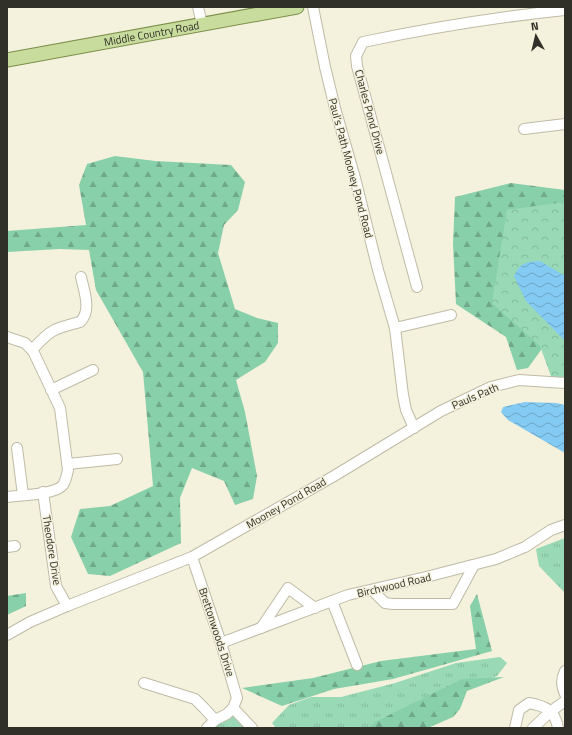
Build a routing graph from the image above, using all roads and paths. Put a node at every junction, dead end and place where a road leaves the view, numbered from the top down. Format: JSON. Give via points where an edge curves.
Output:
{"nodes":[{"id":1,"x":198,"y":7,"type":"edge"},
{"id":2,"x":297,"y":7,"type":"edge"},
{"id":3,"x":313,"y":7,"type":"edge"},
{"id":4,"x":565,"y":10,"type":"edge"},
{"id":5,"x":202,"y":24,"type":"junction"},
{"id":6,"x":7,"y":60,"type":"edge"},
{"id":7,"x":565,"y":124,"type":"edge"},
{"id":8,"x":524,"y":129,"type":"dead end"},
{"id":9,"x":81,"y":277,"type":"dead end"},
{"id":10,"x":417,"y":287,"type":"dead end"},
{"id":11,"x":452,"y":315,"type":"dead end"},
{"id":12,"x":395,"y":328,"type":"junction"},
{"id":13,"x":7,"y":338,"type":"edge"},
{"id":14,"x":32,"y":350,"type":"junction"},
{"id":15,"x":93,"y":370,"type":"dead end"},
{"id":16,"x":565,"y":383,"type":"edge"},
{"id":17,"x":52,"y":390,"type":"junction"},
{"id":18,"x":414,"y":428,"type":"junction"},
{"id":19,"x":17,"y":448,"type":"dead end"},
{"id":20,"x":117,"y":459,"type":"dead end"},
{"id":21,"x":68,"y":464,"type":"junction"},
{"id":22,"x":43,"y":492,"type":"junction"},
{"id":23,"x":23,"y":495,"type":"junction"},
{"id":24,"x":7,"y":497,"type":"edge"},
{"id":25,"x":565,"y":525,"type":"edge"},
{"id":26,"x":192,"y":557,"type":"junction"},
{"id":27,"x":474,"y":565,"type":"junction"},
{"id":28,"x":372,"y":590,"type":"junction"},
{"id":29,"x":332,"y":601,"type":"junction"},
{"id":30,"x":67,"y":606,"type":"junction"},
{"id":31,"x":315,"y":608,"type":"junction"},
{"id":32,"x":261,"y":628,"type":"junction"},
{"id":33,"x":7,"y":635,"type":"edge"},
{"id":34,"x":221,"y":643,"type":"junction"},
{"id":35,"x":357,"y":665,"type":"dead end"},
{"id":36,"x":565,"y":671,"type":"edge"},
{"id":37,"x":144,"y":683,"type":"dead end"},
{"id":38,"x":565,"y":694,"type":"edge"},
{"id":39,"x":565,"y":701,"type":"edge"},
{"id":40,"x":233,"y":708,"type":"junction"},
{"id":41,"x":550,"y":712,"type":"junction"},
{"id":42,"x":215,"y":720,"type":"junction"},
{"id":43,"x":207,"y":728,"type":"edge"},
{"id":44,"x":252,"y":728,"type":"edge"},
{"id":45,"x":514,"y":728,"type":"edge"},
{"id":46,"x":533,"y":728,"type":"edge"},
{"id":47,"x":558,"y":728,"type":"edge"}],
"edges":[{"from":1,"to":5,"type":"street"},
{"from":2,"to":5,"type":"main road","name":"Middle Country Road"},
{"from":3,"to":12,"type":"street","name":"Paul's Path Mooney Pond Road","via":[[335,108]]},
{"from":4,"to":10,"type":"street","name":"Charles Pond Drive","via":[[510,16],[363,42],[356,56],[357,66]]},
{"from":5,"to":6,"type":"main road","name":"Middle Country Road"},
{"from":7,"to":8,"type":"street"},
{"from":9,"to":14,"type":"street","via":[[87,310],[83,320],[52,330]]},
{"from":11,"to":12,"type":"street"},
{"from":12,"to":18,"type":"street","via":[[403,395]]},
{"from":13,"to":14,"type":"street","via":[[25,343]]},
{"from":14,"to":17,"type":"street"},
{"from":15,"to":17,"type":"street"},
{"from":16,"to":18,"type":"street","name":"Pauls Path","via":[[519,380],[491,387],[441,411]]},
{"from":17,"to":21,"type":"street","via":[[61,414]]},
{"from":18,"to":26,"type":"street","name":"Mooney Pond Road"},
{"from":19,"to":23,"type":"street"},
{"from":20,"to":21,"type":"street"},
{"from":21,"to":22,"type":"street","via":[[63,485],[54,491]]},
{"from":22,"to":23,"type":"street"},
{"from":22,"to":30,"type":"street","name":"Theodore Drive","via":[[56,586]]},
{"from":23,"to":24,"type":"street"},
{"from":25,"to":27,"type":"street","name":"Birchwood Road","via":[[551,530],[525,547]]},
{"from":26,"to":30,"type":"street","name":"Mooney Pond Road"},
{"from":26,"to":34,"type":"street","name":"Brettonwoods Drive"},
{"from":27,"to":28,"type":"street","name":"Birchwood Road"},
{"from":27,"to":28,"type":"street","via":[[453,604],[385,603]]},
{"from":28,"to":29,"type":"street","name":"Birchwood Road"},
{"from":29,"to":31,"type":"street","name":"Birchwood Road"},
{"from":29,"to":35,"type":"street"},
{"from":30,"to":33,"type":"street","name":"Mooney Pond Road"},
{"from":31,"to":32,"type":"street","name":"Birchwood Road"},
{"from":31,"to":32,"type":"street","via":[[288,588]]},
{"from":32,"to":34,"type":"street","name":"Birchwood Road"},
{"from":34,"to":40,"type":"street","name":"Brettonwoods Drive","via":[[237,698]]},
{"from":36,"to":38,"type":"street","via":[[562,678]]},
{"from":37,"to":42,"type":"street","via":[[195,699]]},
{"from":39,"to":41,"type":"street"},
{"from":40,"to":42,"type":"street"},
{"from":40,"to":44,"type":"street"},
{"from":41,"to":45,"type":"street","via":[[543,706],[528,703],[519,710]]},
{"from":41,"to":46,"type":"street"},
{"from":41,"to":47,"type":"street","via":[[556,719]]},
{"from":42,"to":43,"type":"street"}]}
